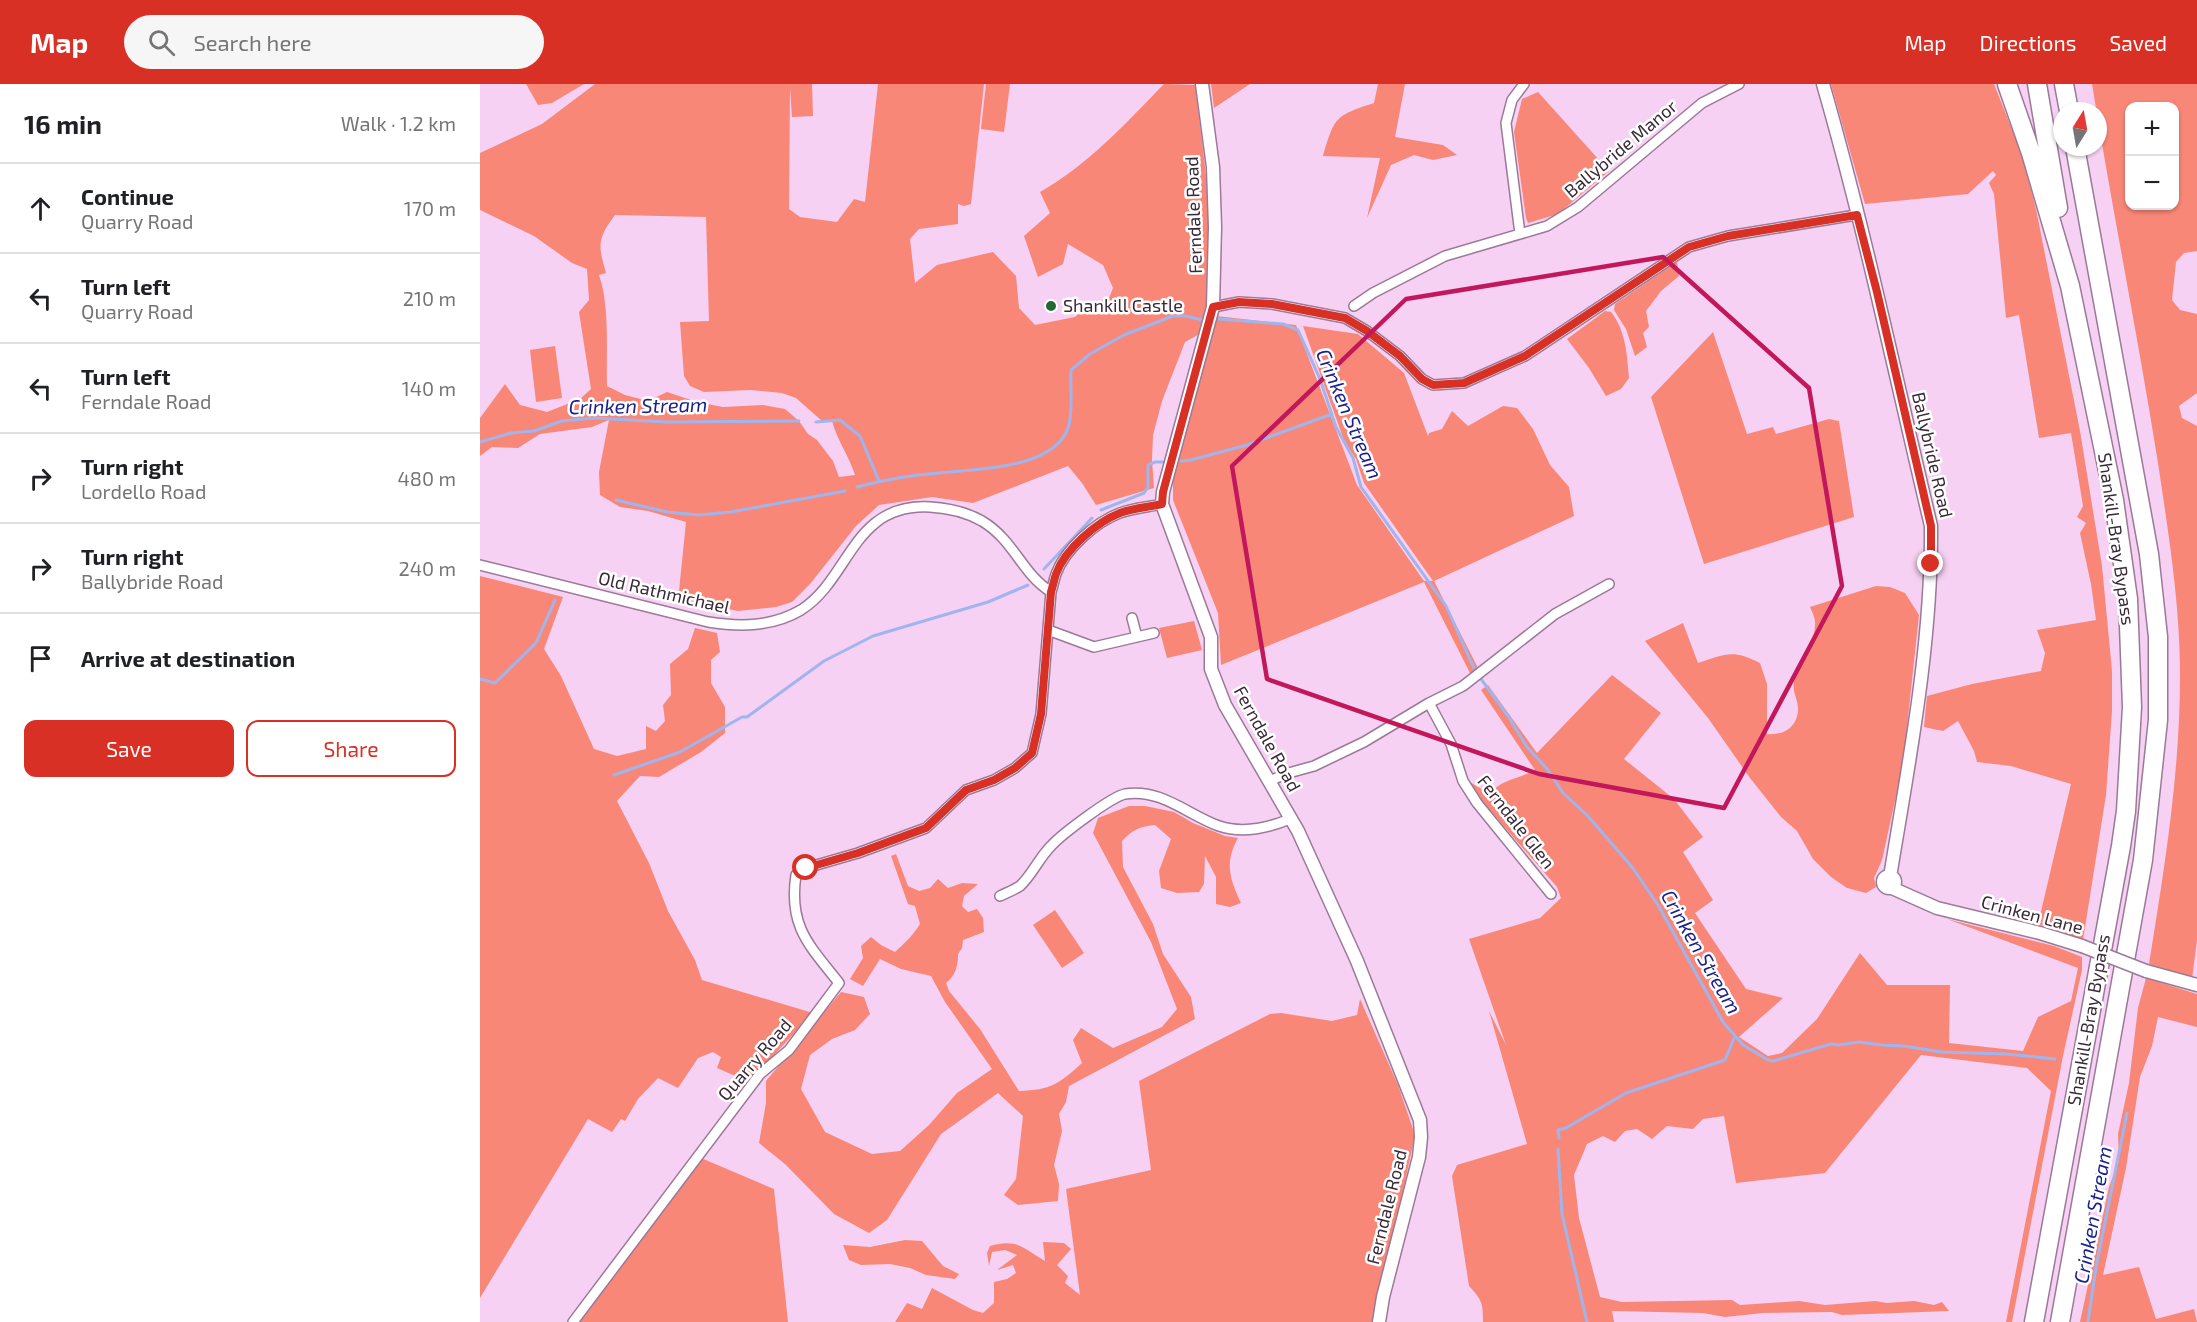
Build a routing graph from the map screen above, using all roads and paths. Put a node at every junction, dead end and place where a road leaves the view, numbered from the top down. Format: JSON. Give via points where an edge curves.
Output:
{"nodes":[{"id":1,"x":1202,"y":84,"type":"edge"},
{"id":2,"x":1524,"y":84,"type":"edge"},
{"id":3,"x":1739,"y":84,"type":"edge"},
{"id":4,"x":1823,"y":84,"type":"edge"},
{"id":5,"x":2007,"y":84,"type":"edge"},
{"id":6,"x":2037,"y":84,"type":"edge"},
{"id":7,"x":2066,"y":84,"type":"edge"},
{"id":8,"x":2069,"y":102,"type":"edge"},
{"id":9,"x":2077,"y":156,"type":"edge"},
{"id":10,"x":1857,"y":215,"type":"junction"},
{"id":11,"x":1520,"y":234,"type":"junction"},
{"id":12,"x":2070,"y":286,"type":"junction"},
{"id":13,"x":1354,"y":306,"type":"dead end"},
{"id":14,"x":1213,"y":307,"type":"junction"},
{"id":15,"x":1162,"y":504,"type":"junction"},
{"id":16,"x":480,"y":565,"type":"edge"},
{"id":17,"x":1609,"y":584,"type":"dead end"},
{"id":18,"x":1051,"y":592,"type":"junction"},
{"id":19,"x":1132,"y":618,"type":"dead end"},
{"id":20,"x":1048,"y":630,"type":"junction"},
{"id":21,"x":1154,"y":633,"type":"dead end"},
{"id":22,"x":1137,"y":637,"type":"junction"},
{"id":23,"x":1429,"y":703,"type":"junction"},
{"id":24,"x":1270,"y":781,"type":"junction"},
{"id":25,"x":1290,"y":819,"type":"junction"},
{"id":26,"x":1891,"y":882,"type":"joint"},
{"id":27,"x":1551,"y":894,"type":"dead end"},
{"id":28,"x":1000,"y":896,"type":"dead end"},
{"id":29,"x":2197,"y":985,"type":"edge"},
{"id":30,"x":573,"y":1322,"type":"edge"},
{"id":31,"x":1379,"y":1322,"type":"edge"},
{"id":32,"x":2034,"y":1322,"type":"edge"},
{"id":33,"x":2060,"y":1322,"type":"edge"}],
"edges":[{"from":1,"to":14,"type":"street","name":"Ferndale Road","via":[[1213,167]]},
{"from":2,"to":11,"type":"street","via":[[1512,100],[1506,123]]},
{"from":3,"to":11,"type":"street","name":"Ballybride Manor","via":[[1702,103],[1578,207],[1547,226]]},
{"from":4,"to":10,"type":"street","name":"Ballybride Road","via":[[1849,172]]},
{"from":5,"to":12,"type":"highway","name":"Shankill-Bray Bypass"},
{"from":6,"to":12,"type":"highway"},
{"from":7,"to":8,"type":"highway"},
{"from":9,"to":33,"type":"highway","name":"Shankill-Bray Bypass","via":[[2149,554],[2158,637],[2158,720],[2143,860]]},
{"from":10,"to":14,"type":"street","via":[[1728,236],[1689,247],[1525,356],[1464,383],[1433,385],[1422,379],[1400,356],[1345,318],[1272,304],[1239,302]]},
{"from":10,"to":26,"type":"street","name":"Ballybride Road","via":[[1931,526],[1921,691]]},
{"from":11,"to":13,"type":"street","name":"Ballybride Manor","via":[[1445,256]]},
{"from":12,"to":32,"type":"highway","name":"Shankill-Bray Bypass","via":[[2114,500],[2127,588],[2131,739],[2121,846]]},
{"from":14,"to":15,"type":"street","name":"Ferndale Road"},
{"from":15,"to":18,"type":"street","name":"Quarry Road","via":[[1122,512],[1092,530],[1064,558]]},
{"from":15,"to":24,"type":"street","name":"Ferndale Road","via":[[1211,637],[1211,669],[1225,705]]},
{"from":16,"to":18,"type":"street","name":"Old Rathmichael","via":[[708,622],[759,624],[802,609],[831,578],[860,537],[895,511],[941,508],[982,521],[1002,535],[1030,575]]},
{"from":17,"to":23,"type":"street","via":[[1555,614],[1463,686]]},
{"from":18,"to":20,"type":"street","name":"Quarry Road"},
{"from":19,"to":22,"type":"street"},
{"from":20,"to":22,"type":"street","via":[[1094,647]]},
{"from":20,"to":30,"type":"street","name":"Quarry Road","via":[[1041,714],[1032,753],[994,780],[966,790],[926,828],[806,868],[796,875],[793,896],[802,934],[839,983],[789,1050],[760,1074]]},
{"from":21,"to":22,"type":"street"},
{"from":23,"to":24,"type":"street","via":[[1364,742],[1314,766]]},
{"from":23,"to":27,"type":"street","name":"Ferndale Glen","via":[[1451,744],[1463,781],[1477,803]]},
{"from":24,"to":25,"type":"street","name":"Ferndale Road"},
{"from":25,"to":28,"type":"street","via":[[1272,827],[1249,830],[1222,827],[1154,795],[1125,794],[1098,808],[1051,845],[1020,886]]},
{"from":25,"to":31,"type":"street","name":"Ferndale Road","via":[[1357,961],[1420,1123],[1419,1157]]},
{"from":26,"to":29,"type":"street","name":"Crinken Lane","bridge":true,"via":[[1937,908],[2040,933]]}]}
